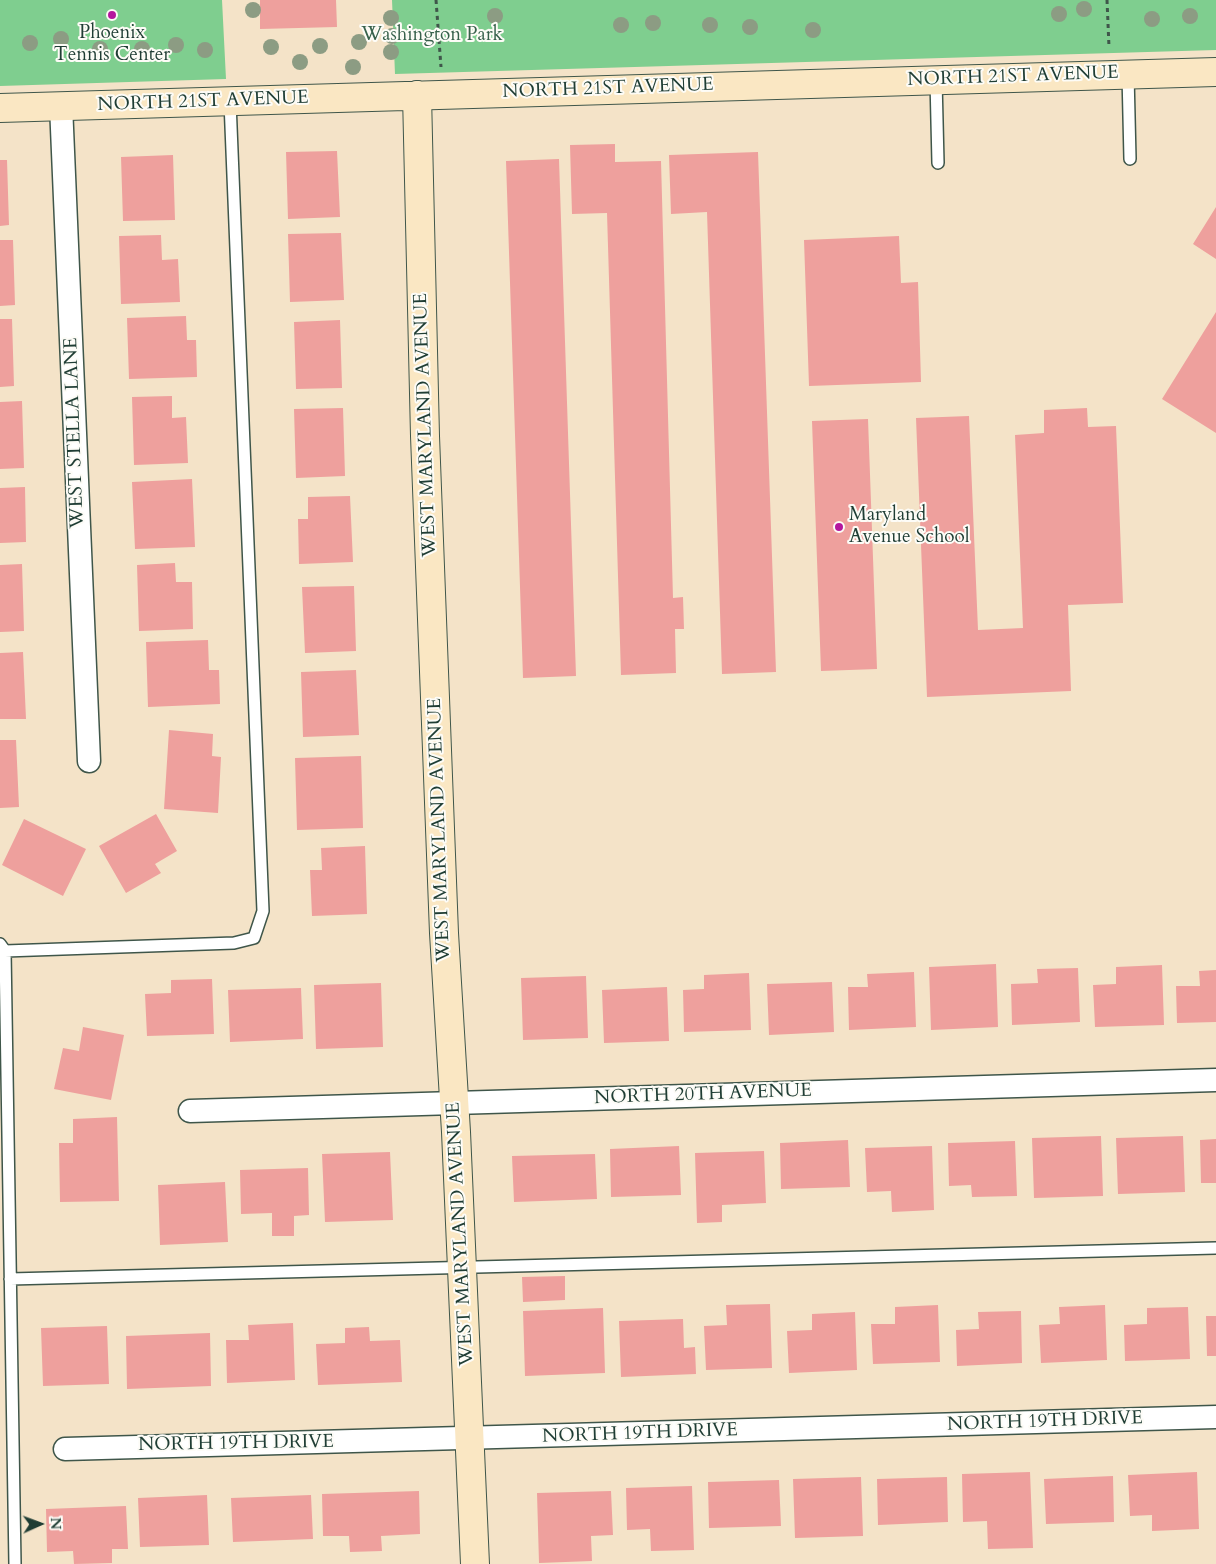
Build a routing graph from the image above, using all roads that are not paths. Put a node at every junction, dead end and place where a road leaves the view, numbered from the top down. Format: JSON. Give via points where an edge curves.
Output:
{"nodes":[{"id":1,"x":1216,"y":72,"type":"edge"},
{"id":2,"x":1119,"y":74,"type":"junction"},
{"id":3,"x":936,"y":80,"type":"junction"},
{"id":4,"x":417,"y":95,"type":"junction"},
{"id":5,"x":230,"y":102,"type":"junction"},
{"id":6,"x":62,"y":106,"type":"junction"},
{"id":7,"x":0,"y":108,"type":"edge"},
{"id":8,"x":1130,"y":159,"type":"dead end"},
{"id":9,"x":938,"y":163,"type":"dead end"},
{"id":10,"x":89,"y":761,"type":"dead end"},
{"id":11,"x":2,"y":947,"type":"edge"},
{"id":12,"x":1216,"y":1080,"type":"edge"},
{"id":13,"x":454,"y":1102,"type":"junction"},
{"id":14,"x":190,"y":1111,"type":"dead end"},
{"id":15,"x":1216,"y":1248,"type":"edge"},
{"id":16,"x":462,"y":1268,"type":"junction"},
{"id":17,"x":10,"y":1279,"type":"junction"},
{"id":18,"x":1216,"y":1417,"type":"edge"},
{"id":19,"x":471,"y":1438,"type":"junction"},
{"id":20,"x":65,"y":1449,"type":"dead end"},
{"id":21,"x":15,"y":1564,"type":"edge"},
{"id":22,"x":475,"y":1564,"type":"edge"}],
"edges":[{"from":1,"to":2,"type":"street","name":"NORTH 21ST AVENUE"},
{"from":2,"to":3,"type":"street","name":"NORTH 21ST AVENUE"},
{"from":2,"to":8,"type":"lane"},
{"from":3,"to":4,"type":"street","name":"NORTH 21ST AVENUE"},
{"from":3,"to":9,"type":"lane"},
{"from":4,"to":5,"type":"street","name":"NORTH 21ST AVENUE"},
{"from":4,"to":13,"type":"street","name":"WEST MARYLAND AVENUE","via":[[425,436],[444,933]]},
{"from":5,"to":6,"type":"street","name":"NORTH 21ST AVENUE"},
{"from":5,"to":11,"type":"lane","via":[[262,911],[254,938],[234,943]]},
{"from":6,"to":7,"type":"street","name":"NORTH 21ST AVENUE"},
{"from":6,"to":10,"type":"street","name":"WEST STELLA LANE"},
{"from":11,"to":17,"type":"lane"},
{"from":12,"to":13,"type":"street","name":"NORTH 20TH AVENUE"},
{"from":13,"to":14,"type":"street","name":"NORTH 20TH AVENUE"},
{"from":13,"to":16,"type":"street","name":"WEST MARYLAND AVENUE"},
{"from":15,"to":16,"type":"lane"},
{"from":16,"to":17,"type":"lane"},
{"from":16,"to":19,"type":"street","name":"WEST MARYLAND AVENUE"},
{"from":17,"to":21,"type":"lane"},
{"from":18,"to":19,"type":"street","name":"NORTH 19TH DRIVE"},
{"from":19,"to":20,"type":"street","name":"NORTH 19TH DRIVE"},
{"from":19,"to":22,"type":"street","name":"WEST MARYLAND AVENUE"}]}
